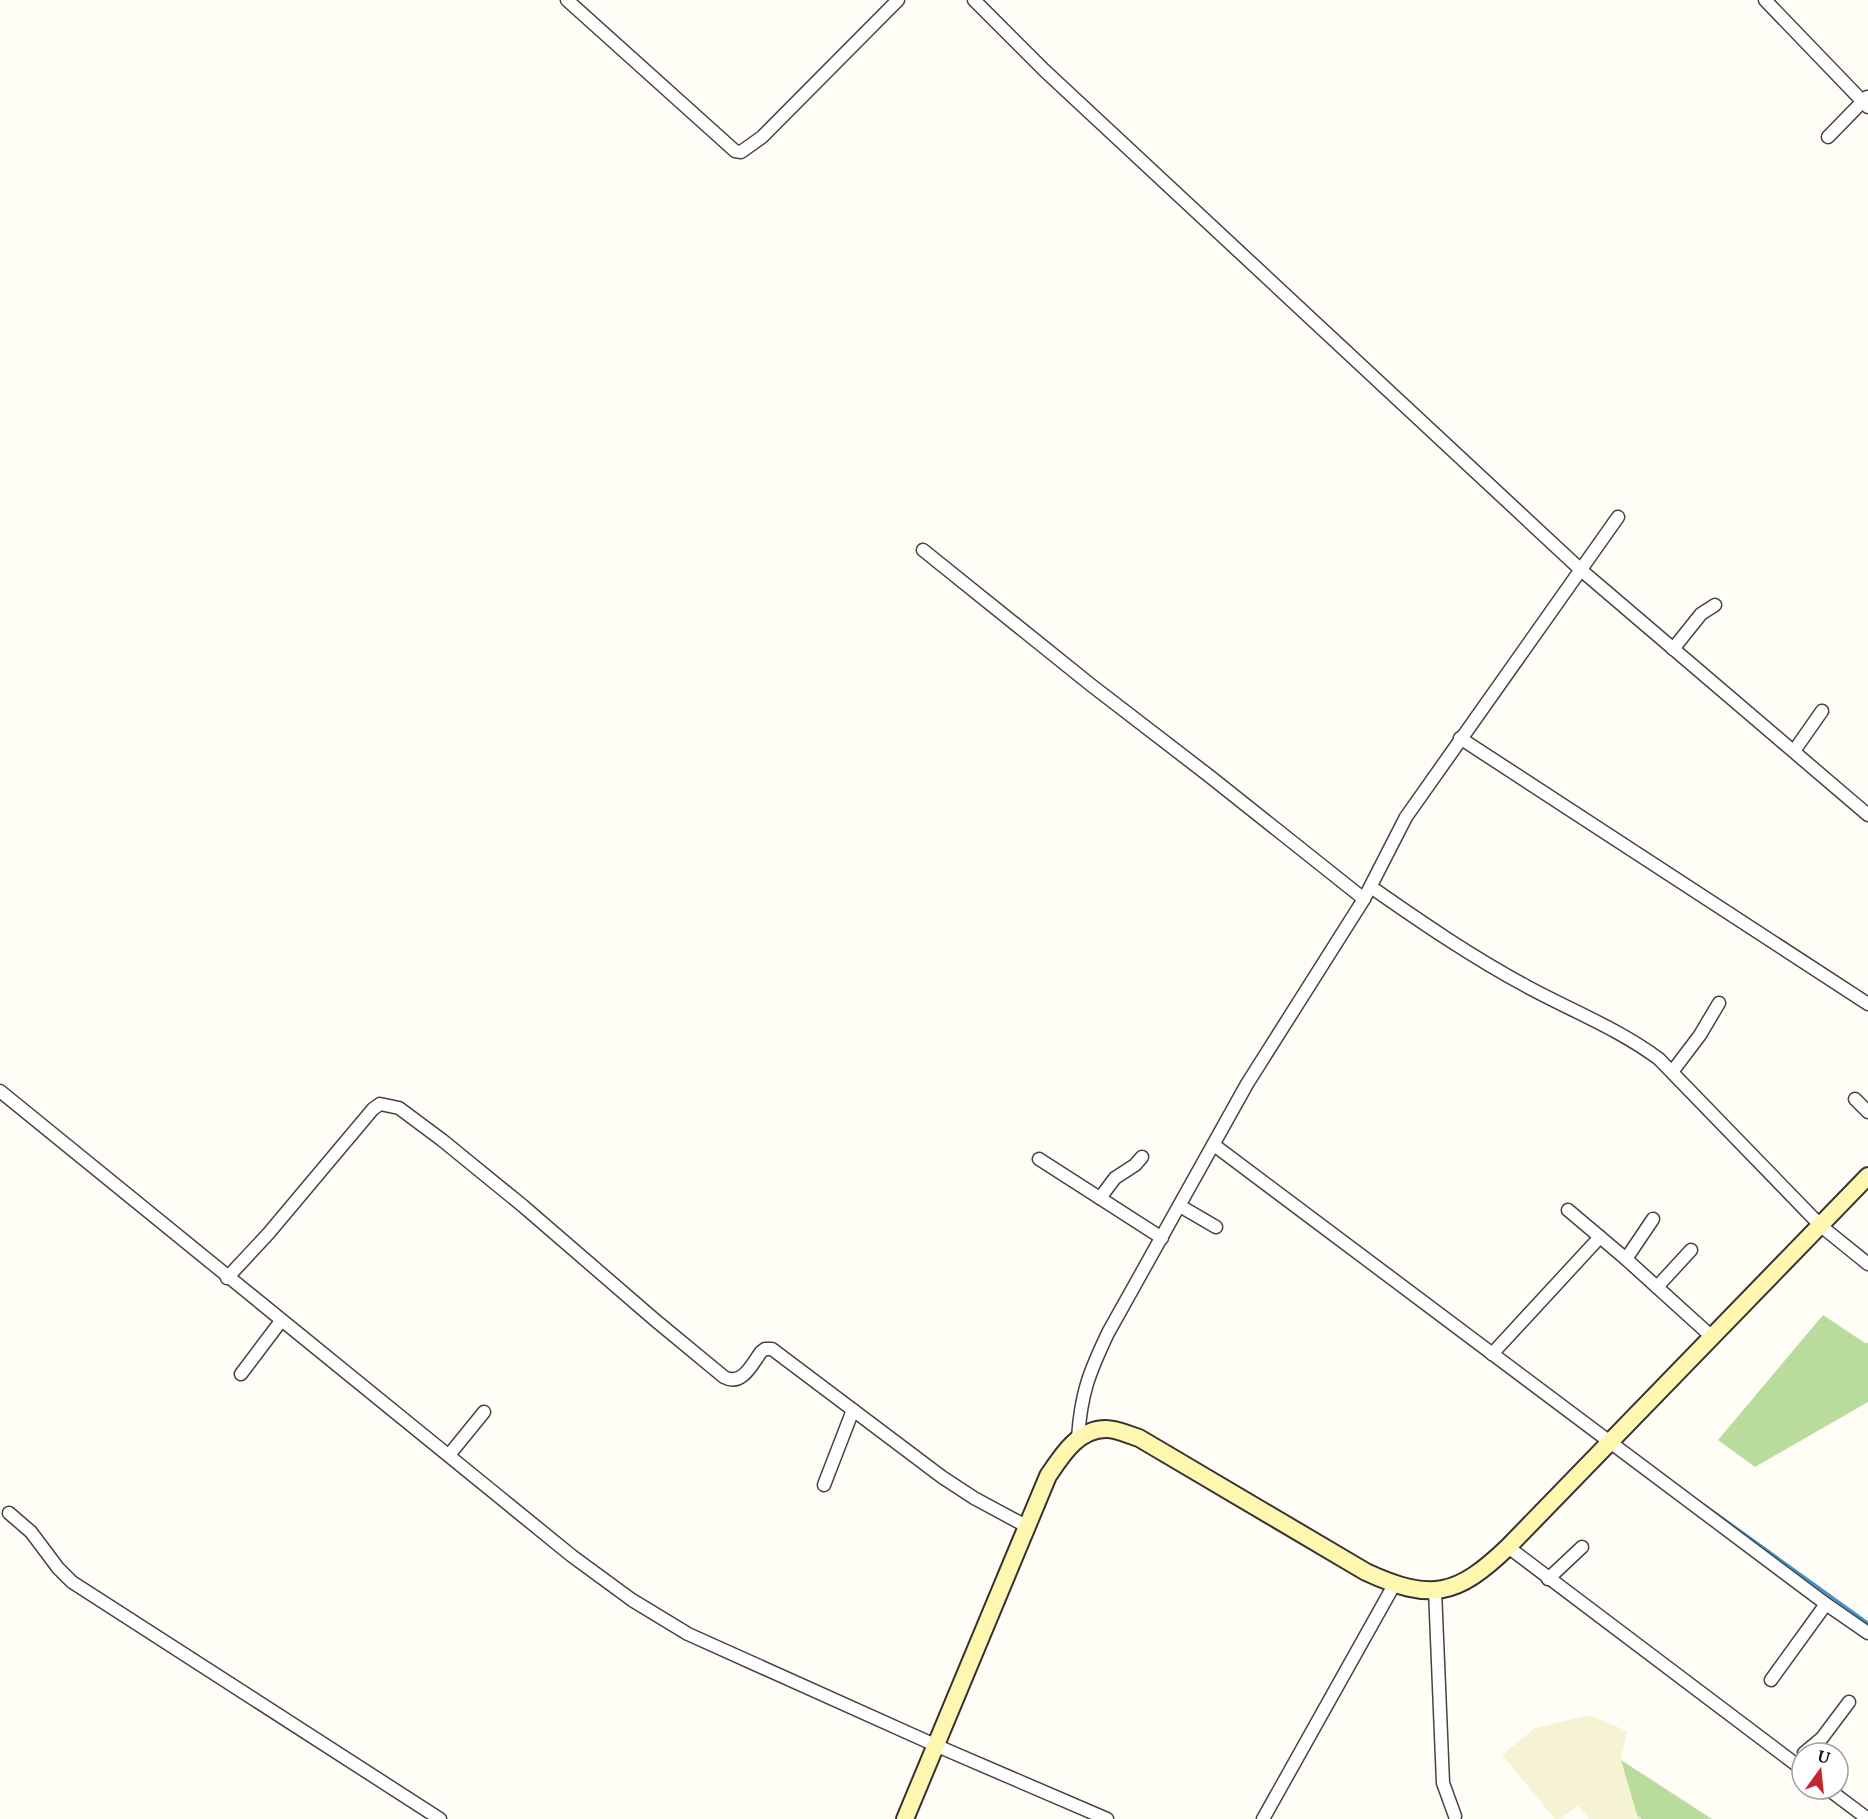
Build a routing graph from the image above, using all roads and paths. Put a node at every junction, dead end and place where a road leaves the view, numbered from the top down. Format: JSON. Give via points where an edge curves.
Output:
{"nodes":[{"id":1,"x":567,"y":0,"type":"edge"},
{"id":2,"x":898,"y":0,"type":"edge"},
{"id":3,"x":974,"y":0,"type":"edge"},
{"id":4,"x":1766,"y":0,"type":"edge"},
{"id":5,"x":1866,"y":102,"type":"edge"},
{"id":6,"x":1828,"y":137,"type":"dead end"},
{"id":7,"x":1618,"y":517,"type":"dead end"},
{"id":8,"x":923,"y":550,"type":"dead end"},
{"id":9,"x":1581,"y":570,"type":"junction"},
{"id":10,"x":1715,"y":605,"type":"dead end"},
{"id":11,"x":1673,"y":649,"type":"junction"},
{"id":12,"x":1822,"y":711,"type":"dead end"},
{"id":13,"x":1460,"y":738,"type":"junction"},
{"id":14,"x":1794,"y":751,"type":"junction"},
{"id":15,"x":1868,"y":815,"type":"edge"},
{"id":16,"x":1371,"y":887,"type":"junction"},
{"id":17,"x":1364,"y":899,"type":"junction"},
{"id":18,"x":1719,"y":1003,"type":"dead end"},
{"id":19,"x":1868,"y":1004,"type":"edge"},
{"id":20,"x":1672,"y":1072,"type":"junction"},
{"id":21,"x":0,"y":1091,"type":"edge"},
{"id":22,"x":1855,"y":1099,"type":"dead end"},
{"id":23,"x":1868,"y":1112,"type":"edge"},
{"id":24,"x":1214,"y":1145,"type":"junction"},
{"id":25,"x":1142,"y":1157,"type":"dead end"},
{"id":26,"x":1039,"y":1159,"type":"dead end"},
{"id":27,"x":1868,"y":1176,"type":"edge"},
{"id":28,"x":1100,"y":1198,"type":"junction"},
{"id":29,"x":1180,"y":1206,"type":"junction"},
{"id":30,"x":1569,"y":1210,"type":"dead end"},
{"id":31,"x":1653,"y":1219,"type":"dead end"},
{"id":32,"x":1821,"y":1226,"type":"junction"},
{"id":33,"x":1216,"y":1227,"type":"dead end"},
{"id":34,"x":1600,"y":1237,"type":"junction"},
{"id":35,"x":1162,"y":1238,"type":"junction"},
{"id":36,"x":1691,"y":1250,"type":"dead end"},
{"id":37,"x":1626,"y":1259,"type":"junction"},
{"id":38,"x":1868,"y":1264,"type":"edge"},
{"id":39,"x":227,"y":1278,"type":"junction"},
{"id":40,"x":1657,"y":1287,"type":"junction"},
{"id":41,"x":281,"y":1321,"type":"junction"},
{"id":42,"x":1711,"y":1336,"type":"junction"},
{"id":43,"x":1492,"y":1354,"type":"junction"},
{"id":44,"x":241,"y":1374,"type":"dead end"},
{"id":45,"x":853,"y":1410,"type":"junction"},
{"id":46,"x":484,"y":1412,"type":"dead end"},
{"id":47,"x":1078,"y":1438,"type":"junction"},
{"id":48,"x":1609,"y":1441,"type":"junction"},
{"id":49,"x":449,"y":1455,"type":"junction"},
{"id":50,"x":824,"y":1485,"type":"dead end"},
{"id":51,"x":9,"y":1513,"type":"dead end"},
{"id":52,"x":1026,"y":1526,"type":"junction"},
{"id":53,"x":1508,"y":1547,"type":"junction"},
{"id":54,"x":1582,"y":1547,"type":"dead end"},
{"id":55,"x":1548,"y":1579,"type":"junction"},
{"id":56,"x":1394,"y":1585,"type":"junction"},
{"id":57,"x":1435,"y":1590,"type":"junction"},
{"id":58,"x":1826,"y":1604,"type":"junction"},
{"id":59,"x":1868,"y":1633,"type":"edge"},
{"id":60,"x":1771,"y":1680,"type":"dead end"},
{"id":61,"x":1849,"y":1702,"type":"dead end"},
{"id":62,"x":1819,"y":1741,"type":"edge"},
{"id":63,"x":935,"y":1745,"type":"junction"},
{"id":64,"x":1790,"y":1752,"type":"edge"},
{"id":65,"x":1844,"y":1801,"type":"edge"},
{"id":66,"x":1455,"y":1816,"type":"dead end"},
{"id":67,"x":440,"y":1819,"type":"edge"},
{"id":68,"x":904,"y":1819,"type":"edge"},
{"id":69,"x":1107,"y":1819,"type":"edge"},
{"id":70,"x":1263,"y":1819,"type":"edge"},
{"id":71,"x":1868,"y":1819,"type":"edge"}],
"edges":[{"from":1,"to":2,"type":"street","via":[[735,151],[741,152],[762,137]]},
{"from":3,"to":9,"type":"street","via":[[1044,70]]},
{"from":4,"to":5,"type":"street"},
{"from":5,"to":6,"type":"street"},
{"from":7,"to":9,"type":"street"},
{"from":8,"to":17,"type":"street"},
{"from":9,"to":11,"type":"street"},
{"from":9,"to":13,"type":"street"},
{"from":10,"to":11,"type":"street","via":[[1701,614]]},
{"from":11,"to":14,"type":"street"},
{"from":12,"to":14,"type":"street"},
{"from":13,"to":16,"type":"street","via":[[1406,817]]},
{"from":13,"to":19,"type":"street"},
{"from":14,"to":15,"type":"street"},
{"from":16,"to":17,"type":"street"},
{"from":16,"to":20,"type":"street","via":[[1525,986],[1640,1045]]},
{"from":17,"to":24,"type":"street","via":[[1247,1084]]},
{"from":18,"to":20,"type":"street"},
{"from":20,"to":32,"type":"street"},
{"from":21,"to":39,"type":"street"},
{"from":22,"to":23,"type":"street"},
{"from":24,"to":29,"type":"street"},
{"from":24,"to":43,"type":"street"},
{"from":25,"to":28,"type":"street","via":[[1115,1178]]},
{"from":26,"to":28,"type":"street"},
{"from":27,"to":32,"type":"main road"},
{"from":28,"to":35,"type":"street"},
{"from":29,"to":33,"type":"street"},
{"from":29,"to":35,"type":"street"},
{"from":30,"to":34,"type":"street"},
{"from":31,"to":37,"type":"street"},
{"from":32,"to":38,"type":"street"},
{"from":32,"to":42,"type":"main road"},
{"from":34,"to":37,"type":"street"},
{"from":34,"to":43,"type":"street"},
{"from":35,"to":47,"type":"street","via":[[1091,1368],[1084,1389]]},
{"from":36,"to":40,"type":"street"},
{"from":37,"to":40,"type":"street"},
{"from":39,"to":41,"type":"street"},
{"from":39,"to":45,"type":"street","via":[[373,1109],[380,1104],[392,1105],[523,1206],[724,1377],[736,1380],[761,1352],[772,1349]]},
{"from":40,"to":42,"type":"street"},
{"from":41,"to":44,"type":"street"},
{"from":41,"to":49,"type":"street"},
{"from":42,"to":48,"type":"main road"},
{"from":43,"to":48,"type":"street"},
{"from":45,"to":50,"type":"street"},
{"from":45,"to":52,"type":"street","via":[[942,1477]]},
{"from":46,"to":49,"type":"street"},
{"from":47,"to":52,"type":"main road","via":[[1048,1476]]},
{"from":47,"to":56,"type":"main road","via":[[1106,1429],[1139,1438]]},
{"from":48,"to":53,"type":"main road"},
{"from":48,"to":58,"type":"street"},
{"from":49,"to":63,"type":"street","via":[[572,1556],[649,1611],[688,1634]]},
{"from":51,"to":67,"type":"street","via":[[31,1532],[72,1582]]},
{"from":52,"to":63,"type":"main road"},
{"from":53,"to":55,"type":"street"},
{"from":53,"to":57,"type":"main road","via":[[1459,1585]]},
{"from":54,"to":55,"type":"street"},
{"from":55,"to":64,"type":"street"},
{"from":56,"to":57,"type":"main road"},
{"from":56,"to":70,"type":"street"},
{"from":57,"to":66,"type":"street","via":[[1443,1783]]},
{"from":58,"to":59,"type":"street"},
{"from":58,"to":60,"type":"street"},
{"from":61,"to":62,"type":"street"},
{"from":63,"to":68,"type":"main road"},
{"from":63,"to":69,"type":"street"},
{"from":65,"to":71,"type":"street"}]}
